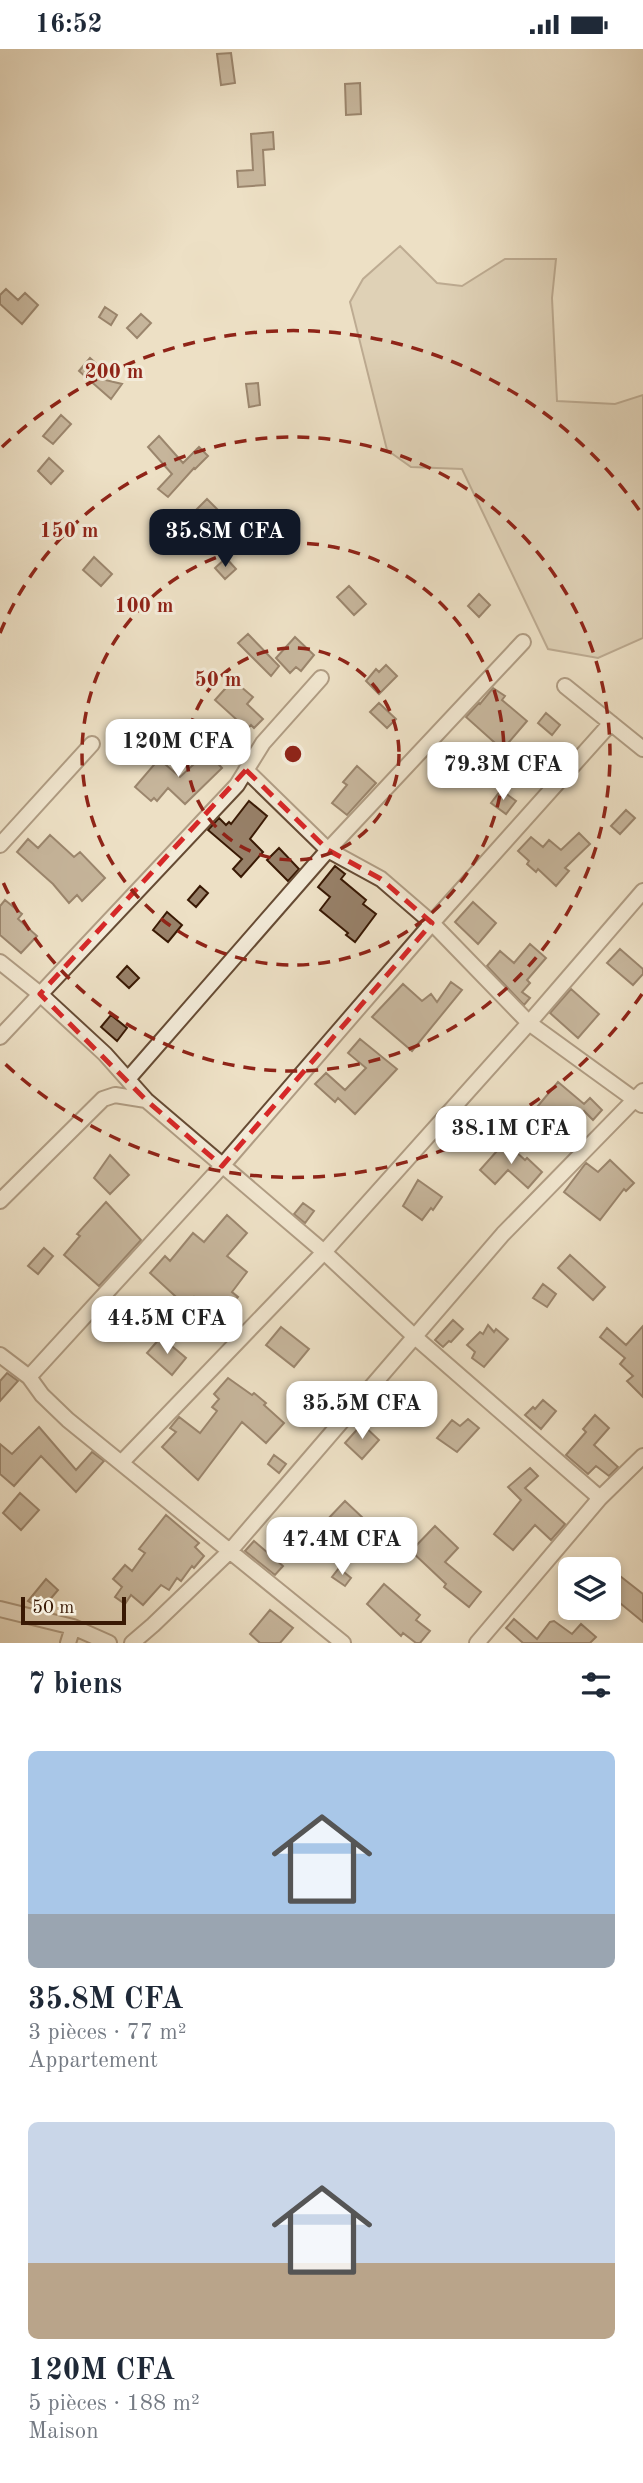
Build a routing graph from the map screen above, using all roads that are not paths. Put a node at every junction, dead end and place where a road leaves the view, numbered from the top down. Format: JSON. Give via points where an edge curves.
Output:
{"nodes":[{"id":1,"x":523,"y":642,"type":"dead end"},
{"id":2,"x":321,"y":678,"type":"dead end"},
{"id":3,"x":565,"y":686,"type":"dead end"},
{"id":4,"x":611,"y":723,"type":"junction"},
{"id":5,"x":92,"y":744,"type":"dead end"},
{"id":6,"x":643,"y":749,"type":"edge"},
{"id":7,"x":246,"y":770,"type":"junction"},
{"id":8,"x":0,"y":845,"type":"edge"},
{"id":9,"x":328,"y":850,"type":"junction"},
{"id":10,"x":643,"y":891,"type":"edge"},
{"id":11,"x":432,"y":923,"type":"junction"},
{"id":12,"x":0,"y":963,"type":"edge"},
{"id":13,"x":40,"y":994,"type":"junction"},
{"id":14,"x":529,"y":1023,"type":"junction"},
{"id":15,"x":0,"y":1037,"type":"edge"},
{"id":16,"x":128,"y":1079,"type":"junction"},
{"id":17,"x":641,"y":1099,"type":"edge"},
{"id":18,"x":146,"y":1100,"type":"junction"},
{"id":19,"x":222,"y":1165,"type":"junction"},
{"id":20,"x":0,"y":1201,"type":"edge"},
{"id":21,"x":324,"y":1252,"type":"junction"},
{"id":22,"x":415,"y":1337,"type":"junction"},
{"id":23,"x":0,"y":1355,"type":"edge"},
{"id":24,"x":29,"y":1377,"type":"junction"},
{"id":25,"x":643,"y":1457,"type":"edge"},
{"id":26,"x":121,"y":1463,"type":"junction"},
{"id":27,"x":600,"y":1498,"type":"junction"},
{"id":28,"x":230,"y":1551,"type":"junction"},
{"id":29,"x":0,"y":1609,"type":"edge"},
{"id":30,"x":73,"y":1627,"type":"junction"},
{"id":31,"x":68,"y":1643,"type":"edge"},
{"id":32,"x":109,"y":1643,"type":"edge"},
{"id":33,"x":132,"y":1643,"type":"edge"},
{"id":34,"x":343,"y":1643,"type":"edge"},
{"id":35,"x":477,"y":1643,"type":"edge"}],
"edges":[{"from":1,"to":9,"type":"street"},
{"from":2,"to":7,"type":"street","via":[[263,743]]},
{"from":3,"to":4,"type":"street"},
{"from":4,"to":6,"type":"street"},
{"from":4,"to":11,"type":"street"},
{"from":5,"to":8,"type":"street"},
{"from":7,"to":9,"type":"street"},
{"from":7,"to":13,"type":"street","via":[[237,785]]},
{"from":9,"to":11,"type":"street","via":[[381,879]]},
{"from":9,"to":16,"type":"street"},
{"from":10,"to":14,"type":"street"},
{"from":11,"to":14,"type":"street"},
{"from":11,"to":19,"type":"street"},
{"from":12,"to":13,"type":"street"},
{"from":13,"to":15,"type":"street"},
{"from":13,"to":16,"type":"street"},
{"from":14,"to":17,"type":"street"},
{"from":14,"to":21,"type":"street"},
{"from":16,"to":18,"type":"street"},
{"from":17,"to":22,"type":"street","via":[[503,1234]]},
{"from":18,"to":19,"type":"street"},
{"from":18,"to":20,"type":"street","via":[[115,1095],[103,1099]]},
{"from":19,"to":21,"type":"street"},
{"from":19,"to":24,"type":"street"},
{"from":21,"to":22,"type":"street"},
{"from":21,"to":26,"type":"street"},
{"from":22,"to":27,"type":"street"},
{"from":22,"to":28,"type":"street"},
{"from":23,"to":24,"type":"street"},
{"from":24,"to":26,"type":"street","via":[[68,1420]]},
{"from":25,"to":27,"type":"street"},
{"from":26,"to":28,"type":"street"},
{"from":27,"to":35,"type":"street"},
{"from":28,"to":33,"type":"street"},
{"from":28,"to":34,"type":"street"},
{"from":29,"to":30,"type":"street"},
{"from":30,"to":31,"type":"street"},
{"from":30,"to":32,"type":"street"}]}
